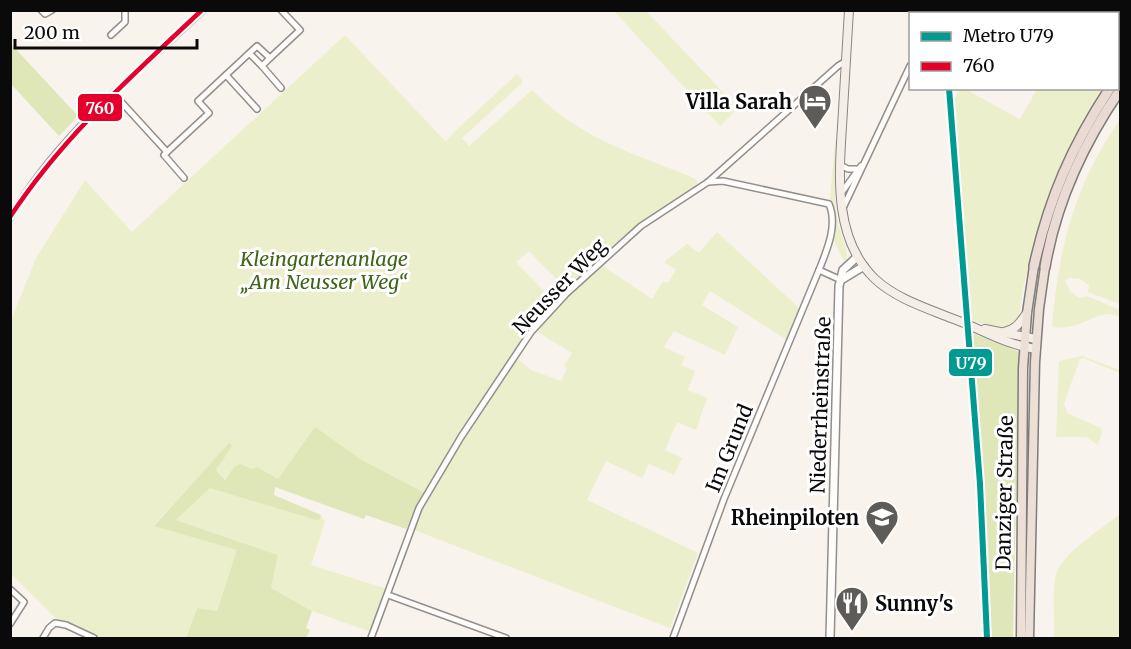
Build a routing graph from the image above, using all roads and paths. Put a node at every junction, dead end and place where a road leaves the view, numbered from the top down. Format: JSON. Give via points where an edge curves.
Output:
{"nodes":[{"id":1,"x":41,"y":10,"type":"edge"},
{"id":2,"x":52,"y":10,"type":"edge"},
{"id":3,"x":125,"y":10,"type":"edge"},
{"id":4,"x":203,"y":10,"type":"edge"},
{"id":5,"x":281,"y":10,"type":"edge"},
{"id":6,"x":849,"y":10,"type":"edge"},
{"id":7,"x":111,"y":35,"type":"dead end"},
{"id":8,"x":250,"y":54,"type":"junction"},
{"id":9,"x":270,"y":58,"type":"junction"},
{"id":10,"x":846,"y":61,"type":"junction"},
{"id":11,"x":262,"y":66,"type":"junction"},
{"id":12,"x":909,"y":68,"type":"edge"},
{"id":13,"x":226,"y":75,"type":"junction"},
{"id":14,"x":281,"y":88,"type":"dead end"},
{"id":15,"x":1109,"y":90,"type":"edge"},
{"id":16,"x":1120,"y":90,"type":"edge"},
{"id":17,"x":114,"y":94,"type":"junction"},
{"id":18,"x":257,"y":109,"type":"dead end"},
{"id":19,"x":167,"y":152,"type":"junction"},
{"id":20,"x":865,"y":162,"type":"junction"},
{"id":21,"x":840,"y":165,"type":"junction"},
{"id":22,"x":857,"y":169,"type":"junction"},
{"id":23,"x":183,"y":178,"type":"dead end"},
{"id":24,"x":708,"y":182,"type":"junction"},
{"id":25,"x":842,"y":193,"type":"junction"},
{"id":26,"x":843,"y":210,"type":"junction"},
{"id":27,"x":10,"y":218,"type":"edge"},
{"id":28,"x":857,"y":257,"type":"junction"},
{"id":29,"x":864,"y":266,"type":"junction"},
{"id":30,"x":1034,"y":266,"type":"joint"},
{"id":31,"x":1045,"y":267,"type":"joint"},
{"id":32,"x":819,"y":270,"type":"junction"},
{"id":33,"x":841,"y":280,"type":"junction"},
{"id":34,"x":1027,"y":313,"type":"junction"},
{"id":35,"x":975,"y":327,"type":"junction"},
{"id":36,"x":1000,"y":332,"type":"junction"},
{"id":37,"x":1024,"y":342,"type":"junction"},
{"id":38,"x":1036,"y":344,"type":"junction"},
{"id":39,"x":10,"y":589,"type":"edge"},
{"id":40,"x":388,"y":595,"type":"junction"},
{"id":41,"x":10,"y":624,"type":"edge"},
{"id":42,"x":43,"y":639,"type":"edge"},
{"id":43,"x":94,"y":639,"type":"edge"},
{"id":44,"x":371,"y":639,"type":"edge"},
{"id":45,"x":506,"y":639,"type":"edge"},
{"id":46,"x":673,"y":639,"type":"edge"},
{"id":47,"x":830,"y":639,"type":"edge"},
{"id":48,"x":1021,"y":639,"type":"edge"},
{"id":49,"x":1029,"y":639,"type":"edge"}],
"edges":[{"from":1,"to":2,"type":"street","via":[[45,14]]},
{"from":3,"to":7,"type":"street","via":[[125,22]]},
{"from":4,"to":17,"type":"street"},
{"from":5,"to":9,"type":"street","via":[[300,30]]},
{"from":6,"to":10,"type":"main road"},
{"from":8,"to":9,"type":"street","via":[[257,46]]},
{"from":8,"to":11,"type":"street"},
{"from":8,"to":13,"type":"street"},
{"from":9,"to":11,"type":"street"},
{"from":10,"to":21,"type":"main road"},
{"from":10,"to":24,"type":"street","name":"Neusser Weg"},
{"from":11,"to":14,"type":"street"},
{"from":12,"to":20,"type":"street"},
{"from":13,"to":18,"type":"street"},
{"from":13,"to":19,"type":"street","via":[[198,101],[209,113]]},
{"from":15,"to":30,"type":"highway","name":"Danziger Straße","via":[[1070,156]]},
{"from":16,"to":31,"type":"highway","name":"Danziger Straße","via":[[1077,161],[1057,214]]},
{"from":17,"to":19,"type":"street"},
{"from":17,"to":27,"type":"street","via":[[64,142]]},
{"from":19,"to":23,"type":"street","via":[[164,155]]},
{"from":20,"to":22,"type":"street"},
{"from":20,"to":26,"type":"street"},
{"from":21,"to":22,"type":"street"},
{"from":21,"to":25,"type":"main road"},
{"from":22,"to":25,"type":"street"},
{"from":24,"to":32,"type":"street","via":[[723,181],[830,205],[830,240]]},
{"from":24,"to":40,"type":"street","name":"Neusser Weg","via":[[641,226],[531,332],[460,436],[419,508]]},
{"from":25,"to":26,"type":"main road"},
{"from":26,"to":28,"type":"main road"},
{"from":28,"to":29,"type":"main road"},
{"from":28,"to":33,"type":"street","via":[[843,270]]},
{"from":29,"to":33,"type":"street"},
{"from":29,"to":35,"type":"main road","via":[[890,290]]},
{"from":30,"to":34,"type":"main road","name":"Danziger Straße"},
{"from":31,"to":38,"type":"main road","name":"Danziger Straße"},
{"from":32,"to":33,"type":"street"},
{"from":32,"to":46,"type":"street","name":"Im Grund","via":[[724,499]]},
{"from":33,"to":47,"type":"street","name":"Niederrheinstraße"},
{"from":34,"to":36,"type":"main road","via":[[1012,330]]},
{"from":34,"to":37,"type":"main road","name":"Danziger Straße"},
{"from":35,"to":36,"type":"main road"},
{"from":35,"to":37,"type":"main road","via":[[1002,341]]},
{"from":36,"to":37,"type":"main road"},
{"from":37,"to":38,"type":"main road"},
{"from":37,"to":48,"type":"main road","name":"Danziger Straße"},
{"from":38,"to":49,"type":"main road","name":"Danziger Straße"},
{"from":39,"to":41,"type":"street","via":[[24,602]]},
{"from":40,"to":44,"type":"street","name":"Neusser Weg"},
{"from":40,"to":45,"type":"street"},
{"from":42,"to":43,"type":"street","via":[[55,623]]}]}
